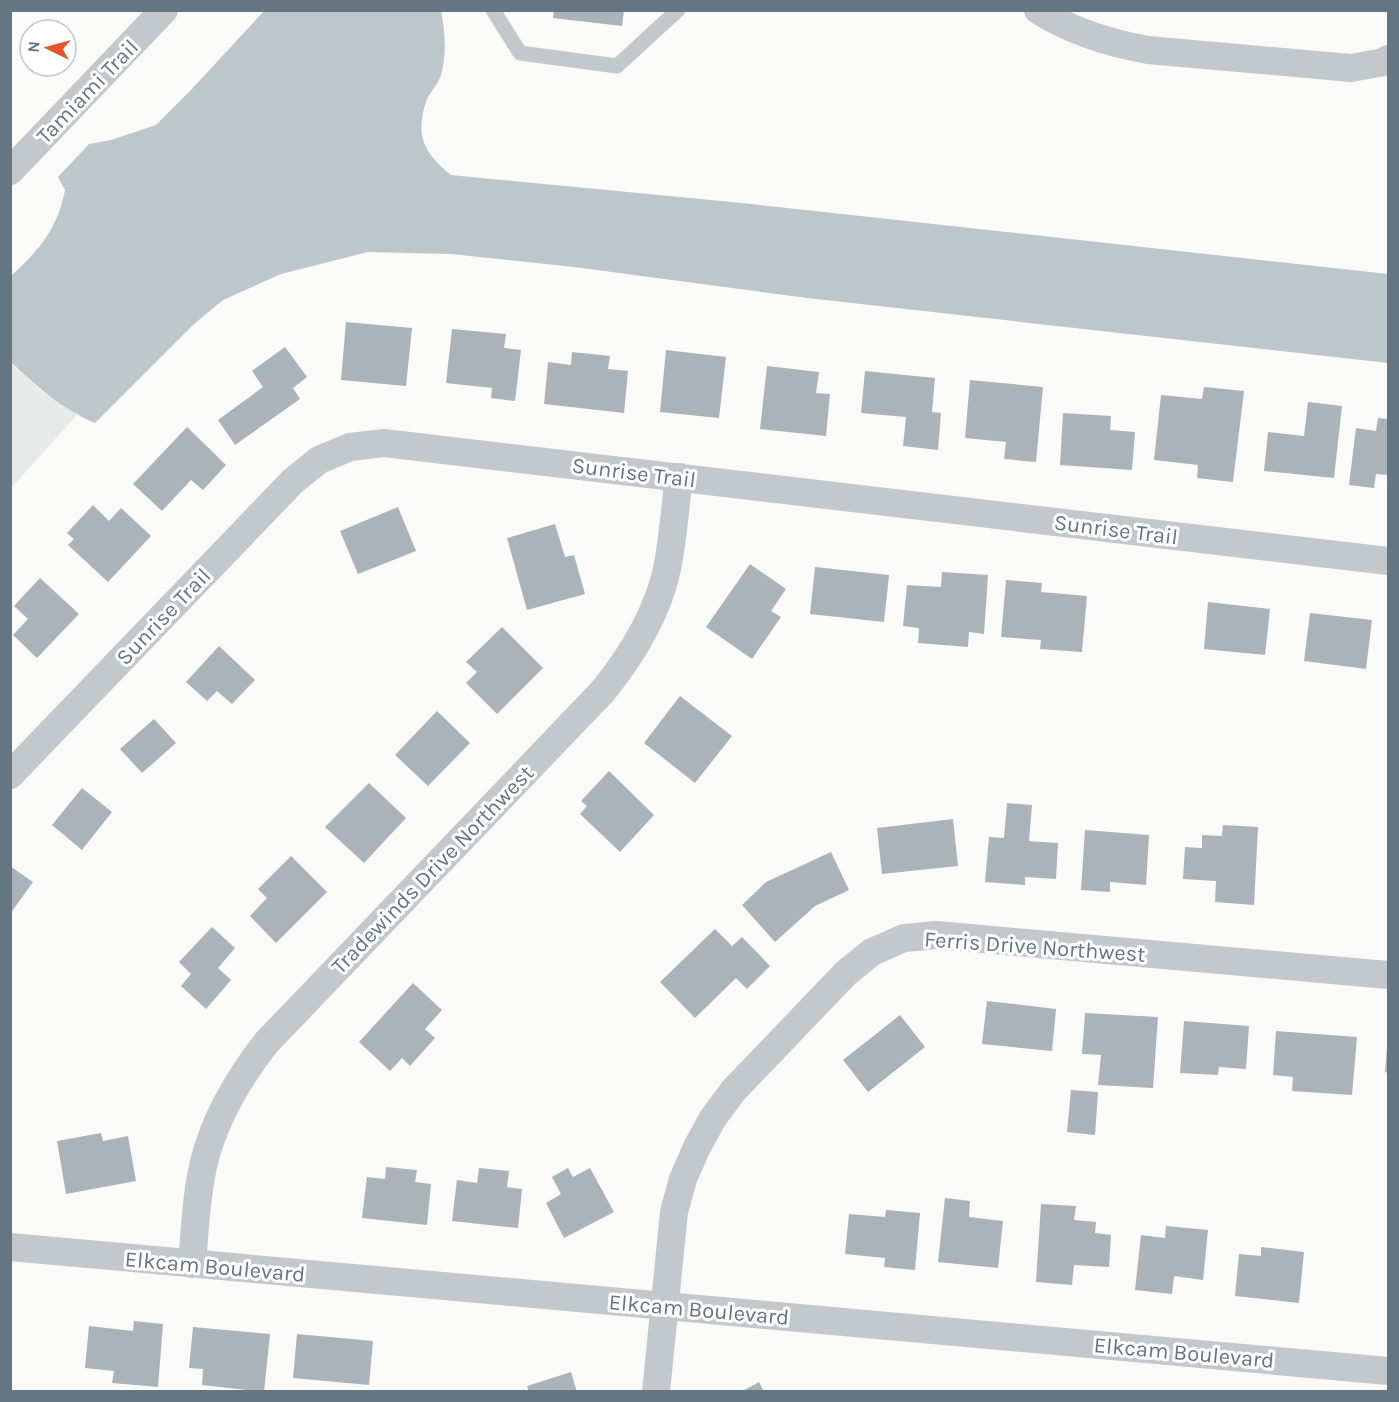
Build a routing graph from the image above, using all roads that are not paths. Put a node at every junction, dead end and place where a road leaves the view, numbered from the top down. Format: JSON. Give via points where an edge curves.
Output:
{"nodes":[{"id":1,"x":164,"y":10,"type":"edge"},
{"id":2,"x":493,"y":10,"type":"edge"},
{"id":3,"x":678,"y":10,"type":"edge"},
{"id":4,"x":1038,"y":10,"type":"edge"},
{"id":5,"x":1389,"y":59,"type":"edge"},
{"id":6,"x":10,"y":171,"type":"edge"},
{"id":7,"x":679,"y":477,"type":"junction"},
{"id":8,"x":1389,"y":561,"type":"edge"},
{"id":9,"x":10,"y":775,"type":"edge"},
{"id":10,"x":1389,"y":975,"type":"edge"},
{"id":11,"x":10,"y":1247,"type":"edge"},
{"id":12,"x":192,"y":1264,"type":"junction"},
{"id":13,"x":664,"y":1306,"type":"junction"},
{"id":14,"x":1389,"y":1371,"type":"edge"},
{"id":15,"x":656,"y":1392,"type":"edge"}],
"edges":[{"from":1,"to":6,"type":"street","name":"Tamiami Trail"},
{"from":2,"to":3,"type":"lane","via":[[520,52],[616,66]]},
{"from":4,"to":5,"type":"street","via":[[1084,34],[1148,50],[1351,68]]},
{"from":7,"to":8,"type":"street","name":"Sunrise Trail"},
{"from":7,"to":9,"type":"street","name":"Sunrise Trail","via":[[384,443],[350,447],[319,460],[292,481]]},
{"from":7,"to":12,"type":"street","name":"Tradewinds Drive Northwest","via":[[666,571],[642,636],[624,665],[266,1043],[245,1070],[214,1129],[204,1162]]},
{"from":10,"to":13,"type":"street","name":"Ferris Drive Northwest","via":[[937,935],[904,938],[872,952],[838,981],[733,1091],[713,1118],[683,1179],[674,1212]]},
{"from":11,"to":12,"type":"street","name":"Elkcam Boulevard"},
{"from":12,"to":13,"type":"street","name":"Elkcam Boulevard"},
{"from":13,"to":14,"type":"street","name":"Elkcam Boulevard"},
{"from":13,"to":15,"type":"street","name":"Ferris Drive Northwest"}]}
